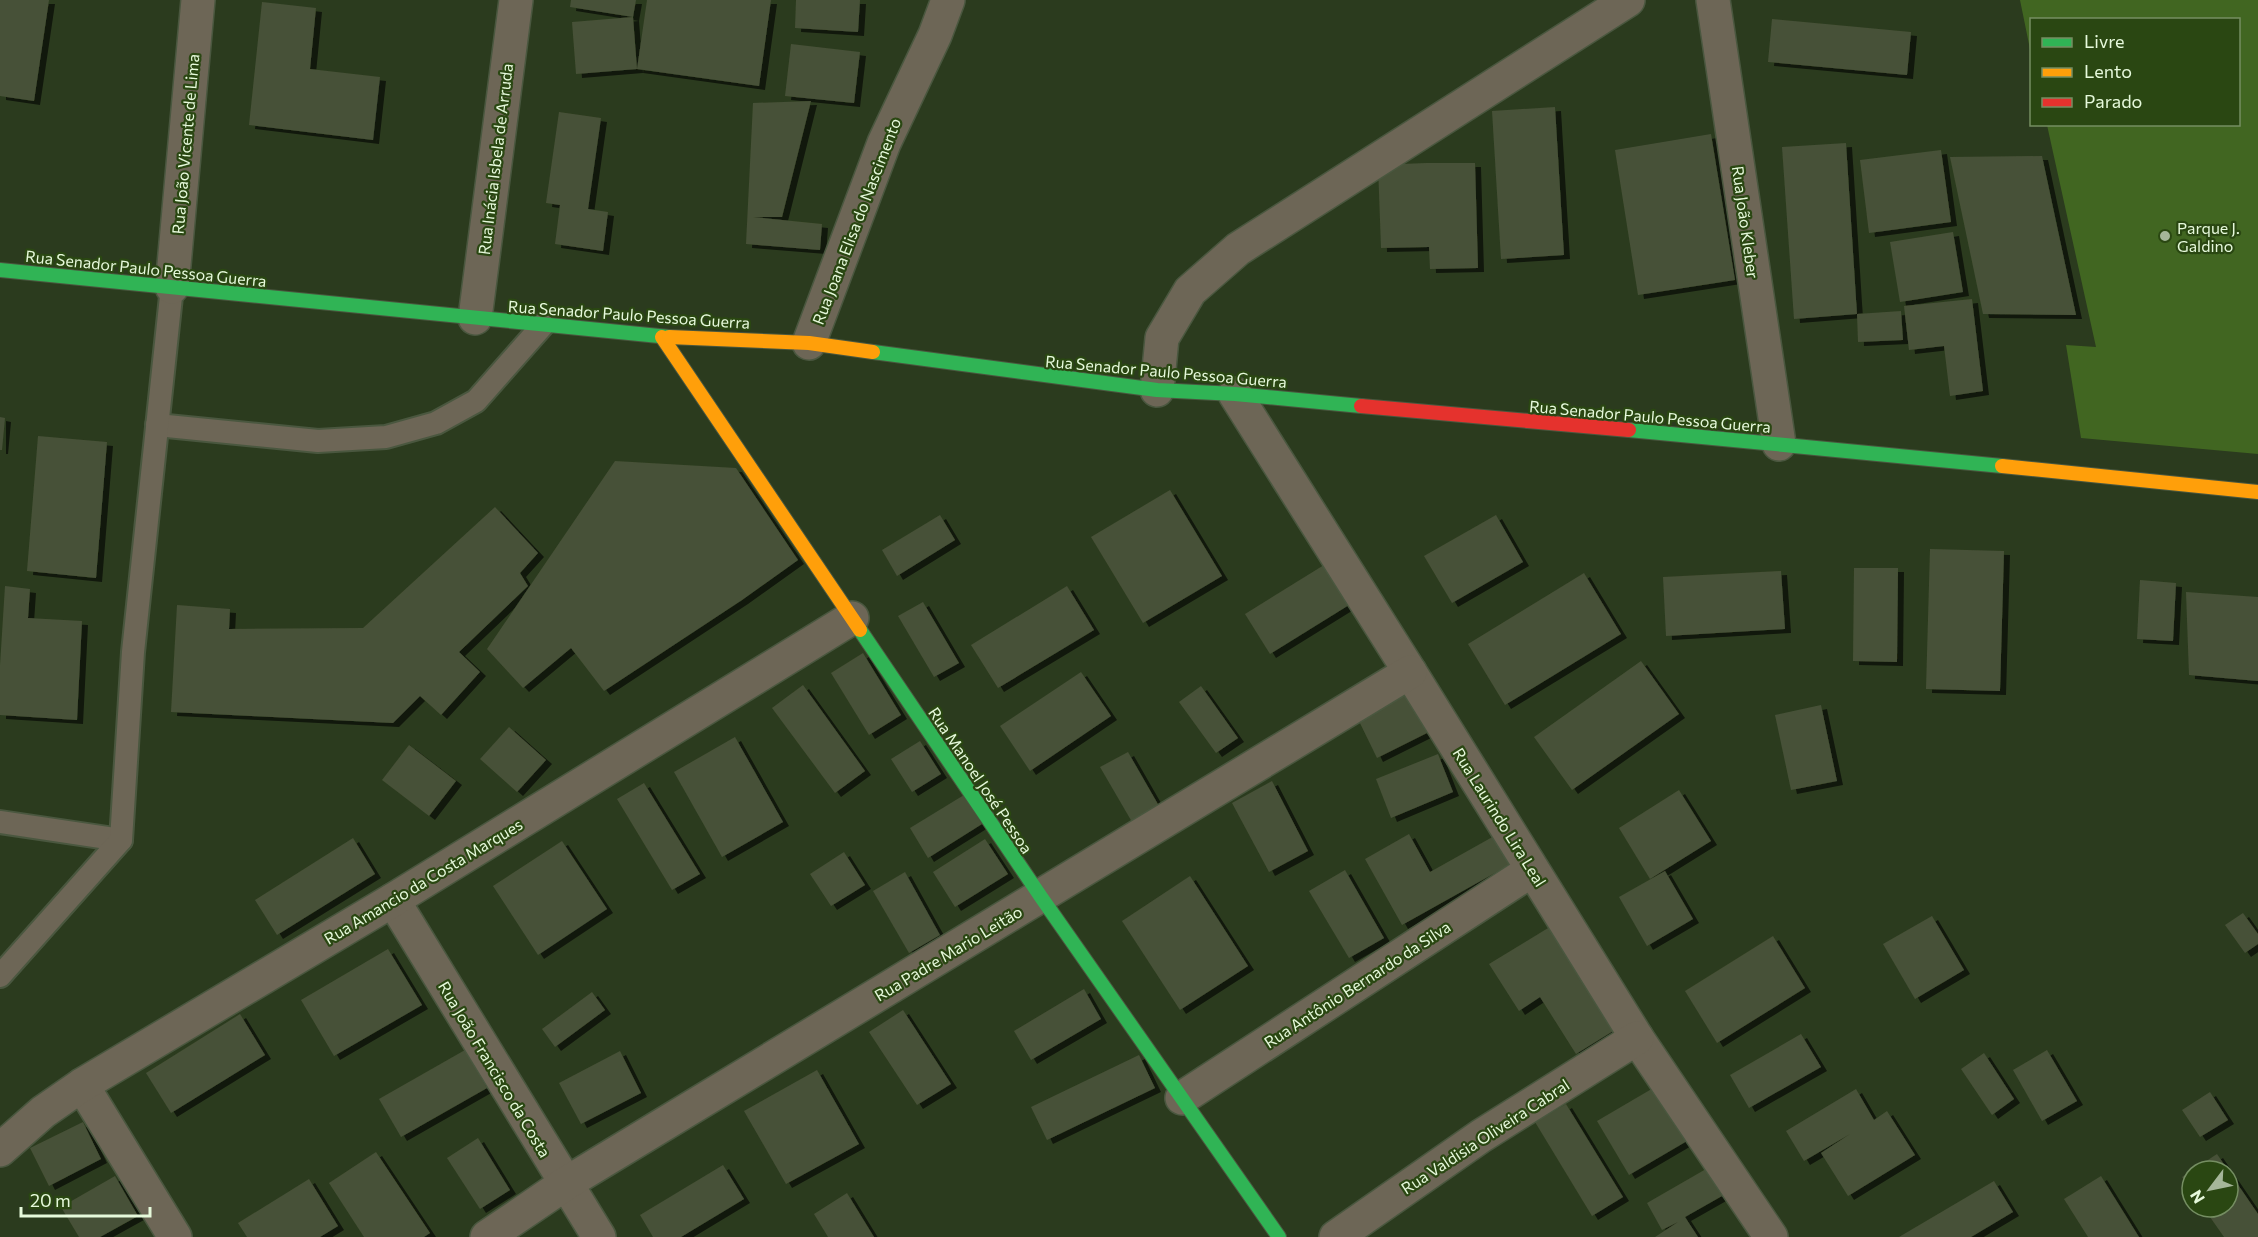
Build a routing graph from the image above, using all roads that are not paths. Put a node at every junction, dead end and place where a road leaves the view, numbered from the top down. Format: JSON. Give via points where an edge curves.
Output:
{"nodes":[{"id":1,"x":198,"y":0,"type":"edge"},
{"id":2,"x":516,"y":0,"type":"edge"},
{"id":3,"x":948,"y":0,"type":"edge"},
{"id":4,"x":1628,"y":0,"type":"edge"},
{"id":5,"x":1713,"y":0,"type":"edge"},
{"id":6,"x":0,"y":270,"type":"edge"},
{"id":7,"x":172,"y":287,"type":"junction"},
{"id":8,"x":475,"y":318,"type":"junction"},
{"id":9,"x":543,"y":325,"type":"junction"},
{"id":10,"x":662,"y":337,"type":"junction"},
{"id":11,"x":808,"y":343,"type":"junction"},
{"id":12,"x":1156,"y":390,"type":"junction"},
{"id":13,"x":1235,"y":394,"type":"junction"},
{"id":14,"x":157,"y":425,"type":"junction"},
{"id":15,"x":1779,"y":444,"type":"junction"},
{"id":16,"x":2258,"y":492,"type":"edge"},
{"id":17,"x":852,"y":618,"type":"junction"},
{"id":18,"x":1410,"y":672,"type":"junction"},
{"id":19,"x":0,"y":822,"type":"edge"},
{"id":20,"x":121,"y":840,"type":"junction"},
{"id":21,"x":1532,"y":870,"type":"junction"},
{"id":22,"x":1041,"y":897,"type":"junction"},
{"id":23,"x":393,"y":900,"type":"junction"},
{"id":24,"x":0,"y":976,"type":"edge"},
{"id":25,"x":1637,"y":1038,"type":"junction"},
{"id":26,"x":82,"y":1085,"type":"junction"},
{"id":27,"x":1182,"y":1098,"type":"junction"},
{"id":28,"x":0,"y":1150,"type":"edge"},
{"id":29,"x":565,"y":1184,"type":"junction"},
{"id":30,"x":175,"y":1237,"type":"edge"},
{"id":31,"x":487,"y":1237,"type":"edge"},
{"id":32,"x":599,"y":1237,"type":"edge"},
{"id":33,"x":1279,"y":1237,"type":"edge"},
{"id":34,"x":1336,"y":1237,"type":"edge"},
{"id":35,"x":1771,"y":1237,"type":"edge"}],
"edges":[{"from":1,"to":7,"type":"street","name":"Rua João Vicente de Lima"},
{"from":2,"to":8,"type":"street","name":"Rua Inácia Isbela de Arruda"},
{"from":3,"to":11,"type":"street","name":"Rua Joana Elisa do Nascimento","via":[[884,143]]},
{"from":4,"to":12,"type":"street","via":[[1238,249],[1190,291],[1162,338]]},
{"from":5,"to":15,"type":"street","name":"Rua João Kleber"},
{"from":6,"to":7,"type":"main road","name":"Rua Senador Paulo Pessoa Guerra"},
{"from":7,"to":8,"type":"main road","name":"Rua Senador Paulo Pessoa Guerra"},
{"from":7,"to":14,"type":"lane"},
{"from":8,"to":9,"type":"main road","name":"Rua Senador Paulo Pessoa Guerra"},
{"from":9,"to":10,"type":"main road","name":"Rua Senador Paulo Pessoa Guerra"},
{"from":9,"to":14,"type":"lane","via":[[476,401],[436,423],[386,437],[318,441]]},
{"from":10,"to":11,"type":"main road","name":"Rua Senador Paulo Pessoa Guerra"},
{"from":10,"to":17,"type":"main road","name":"Rua Manoel José Pessoa"},
{"from":11,"to":12,"type":"main road","name":"Rua Senador Paulo Pessoa Guerra"},
{"from":12,"to":13,"type":"main road","name":"Rua Senador Paulo Pessoa Guerra"},
{"from":13,"to":15,"type":"main road","name":"Rua Senador Paulo Pessoa Guerra"},
{"from":13,"to":18,"type":"street","name":"Rua Laurindo Lira Leal"},
{"from":14,"to":20,"type":"lane","via":[[134,652]]},
{"from":15,"to":16,"type":"main road","name":"Rua Senador Paulo Pessoa Guerra"},
{"from":17,"to":22,"type":"main road","name":"Rua Manoel José Pessoa"},
{"from":17,"to":23,"type":"street","name":"Rua Amancio da Costa Marques"},
{"from":18,"to":21,"type":"street","name":"Rua Laurindo Lira Leal"},
{"from":18,"to":22,"type":"street","name":"Rua Padre Mario Leitão"},
{"from":19,"to":20,"type":"lane"},
{"from":20,"to":24,"type":"lane"},
{"from":21,"to":25,"type":"street","name":"Rua Laurindo Lira Leal"},
{"from":21,"to":27,"type":"street","name":"Rua Antônio Bernardo da Silva"},
{"from":22,"to":27,"type":"main road","name":"Rua Manoel José Pessoa"},
{"from":22,"to":29,"type":"street","name":"Rua Padre Mario Leitão"},
{"from":23,"to":26,"type":"street","name":"Rua Amancio da Costa Marques"},
{"from":23,"to":29,"type":"street","name":"Rua João Francisco da Costa"},
{"from":25,"to":34,"type":"street","name":"Rua Valdisia Oliveira Cabral","via":[[1480,1136]]},
{"from":25,"to":35,"type":"street","name":"Rua Laurindo Lira Leal"},
{"from":26,"to":28,"type":"street","name":"Rua Amancio da Costa Marques","via":[[43,1112]]},
{"from":26,"to":30,"type":"street"},
{"from":27,"to":33,"type":"main road","name":"Rua Manoel José Pessoa"},
{"from":29,"to":31,"type":"street","name":"Rua Padre Mario Leitão"},
{"from":29,"to":32,"type":"street","name":"Rua João Francisco da Costa"}]}
